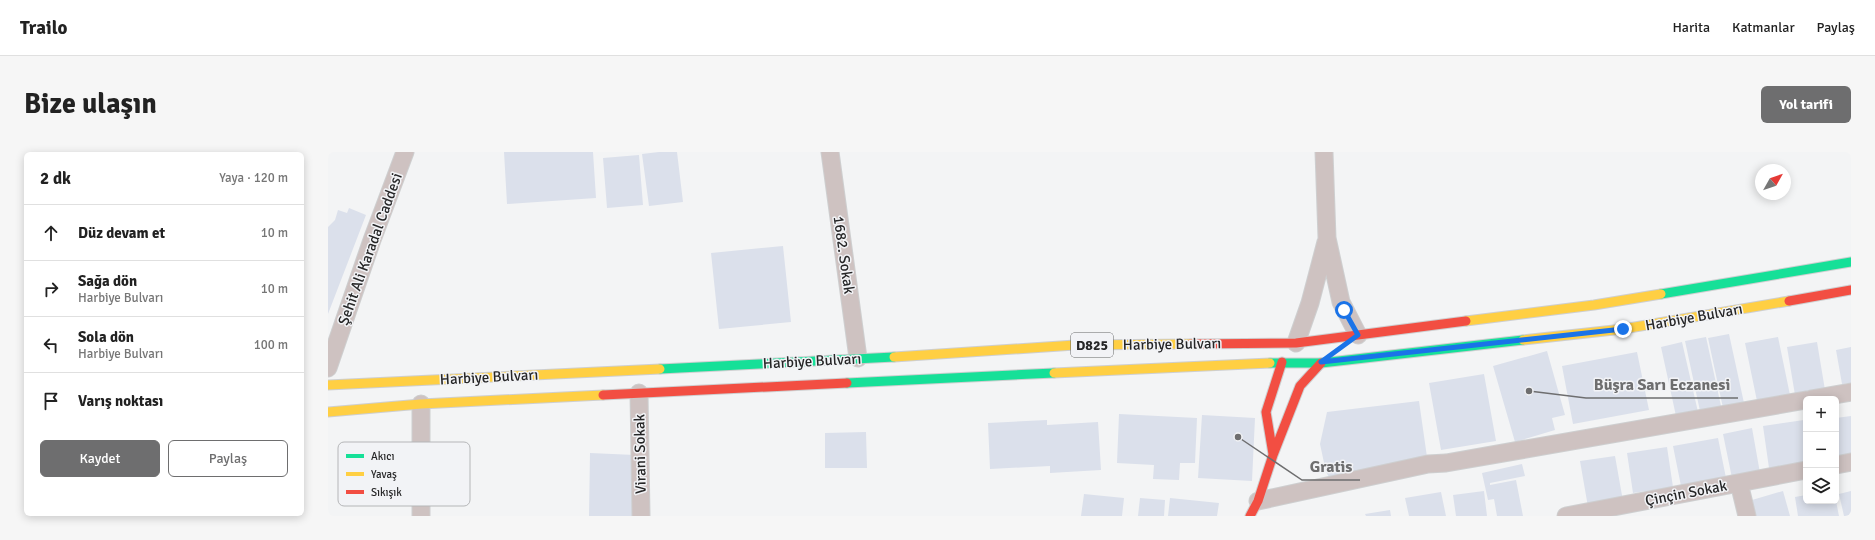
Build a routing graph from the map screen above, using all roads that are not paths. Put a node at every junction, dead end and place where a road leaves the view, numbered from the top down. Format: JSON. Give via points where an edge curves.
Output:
{"nodes":[{"id":1,"x":405,"y":152,"type":"edge"},
{"id":2,"x":830,"y":152,"type":"edge"},
{"id":3,"x":1324,"y":152,"type":"edge"},
{"id":4,"x":1327,"y":238,"type":"junction"},
{"id":5,"x":1851,"y":262,"type":"edge"},
{"id":6,"x":1851,"y":290,"type":"edge"},
{"id":7,"x":1358,"y":335,"type":"junction"},
{"id":8,"x":1296,"y":343,"type":"junction"},
{"id":9,"x":858,"y":358,"type":"junction"},
{"id":10,"x":1282,"y":362,"type":"junction"},
{"id":11,"x":1321,"y":362,"type":"junction"},
{"id":12,"x":328,"y":368,"type":"edge"},
{"id":13,"x":328,"y":385,"type":"edge"},
{"id":14,"x":1851,"y":392,"type":"edge"},
{"id":15,"x":639,"y":393,"type":"junction"},
{"id":16,"x":1828,"y":396,"type":"edge"},
{"id":17,"x":1803,"y":401,"type":"edge"},
{"id":18,"x":421,"y":404,"type":"junction"},
{"id":19,"x":328,"y":412,"type":"edge"},
{"id":20,"x":421,"y":442,"type":"edge"},
{"id":21,"x":1273,"y":455,"type":"junction"},
{"id":22,"x":1851,"y":462,"type":"edge"},
{"id":23,"x":1839,"y":464,"type":"edge"},
{"id":24,"x":1803,"y":471,"type":"edge"},
{"id":25,"x":1740,"y":483,"type":"junction"},
{"id":26,"x":1258,"y":501,"type":"junction"},
{"id":27,"x":422,"y":506,"type":"edge"},
{"id":28,"x":422,"y":516,"type":"edge"},
{"id":29,"x":641,"y":516,"type":"edge"},
{"id":30,"x":1250,"y":516,"type":"edge"},
{"id":31,"x":1566,"y":516,"type":"edge"},
{"id":32,"x":1748,"y":516,"type":"edge"}],
"edges":[{"from":1,"to":12,"type":"street","name":"Şehit Ali Karadal Caddesi"},
{"from":2,"to":9,"type":"street","name":"1682. Sokak"},
{"from":3,"to":4,"type":"street"},
{"from":4,"to":7,"type":"street","via":[[1340,302]]},
{"from":4,"to":8,"type":"street","via":[[1310,303]]},
{"from":5,"to":7,"type":"main road","name":"Harbiye Bulvarı","number":"D825","via":[[1594,305]]},
{"from":6,"to":11,"type":"main road","name":"Harbiye Bulvarı","number":"D825","via":[[1623,329]]},
{"from":7,"to":8,"type":"main road","name":"Harbiye Bulvarı","number":"D825"},
{"from":7,"to":11,"type":"main road","name":"Harbiye Bulvarı"},
{"from":8,"to":9,"type":"main road","name":"Harbiye Bulvarı","number":"D825","via":[[1075,345]]},
{"from":8,"to":10,"type":"main road"},
{"from":8,"to":11,"type":"main road"},
{"from":9,"to":13,"type":"main road","name":"Harbiye Bulvarı","number":"D825"},
{"from":10,"to":11,"type":"main road","name":"Harbiye Bulvarı","number":"D825"},
{"from":10,"to":15,"type":"main road","name":"Harbiye Bulvarı","number":"D825"},
{"from":10,"to":21,"type":"main road","via":[[1266,412]]},
{"from":11,"to":21,"type":"main road","via":[[1300,386]]},
{"from":14,"to":16,"type":"street"},
{"from":15,"to":18,"type":"main road","name":"Harbiye Bulvarı","number":"D825"},
{"from":15,"to":29,"type":"street","name":"Virani Sokak"},
{"from":17,"to":26,"type":"street","via":[[1428,464]]},
{"from":18,"to":19,"type":"main road","name":"Harbiye Bulvarı","number":"D825"},
{"from":18,"to":20,"type":"street"},
{"from":21,"to":26,"type":"main road"},
{"from":22,"to":23,"type":"street"},
{"from":24,"to":25,"type":"street","name":"Çinçin Sokak"},
{"from":25,"to":31,"type":"street","name":"Çinçin Sokak"},
{"from":25,"to":32,"type":"street"},
{"from":26,"to":30,"type":"main road"},
{"from":27,"to":28,"type":"street"}]}
